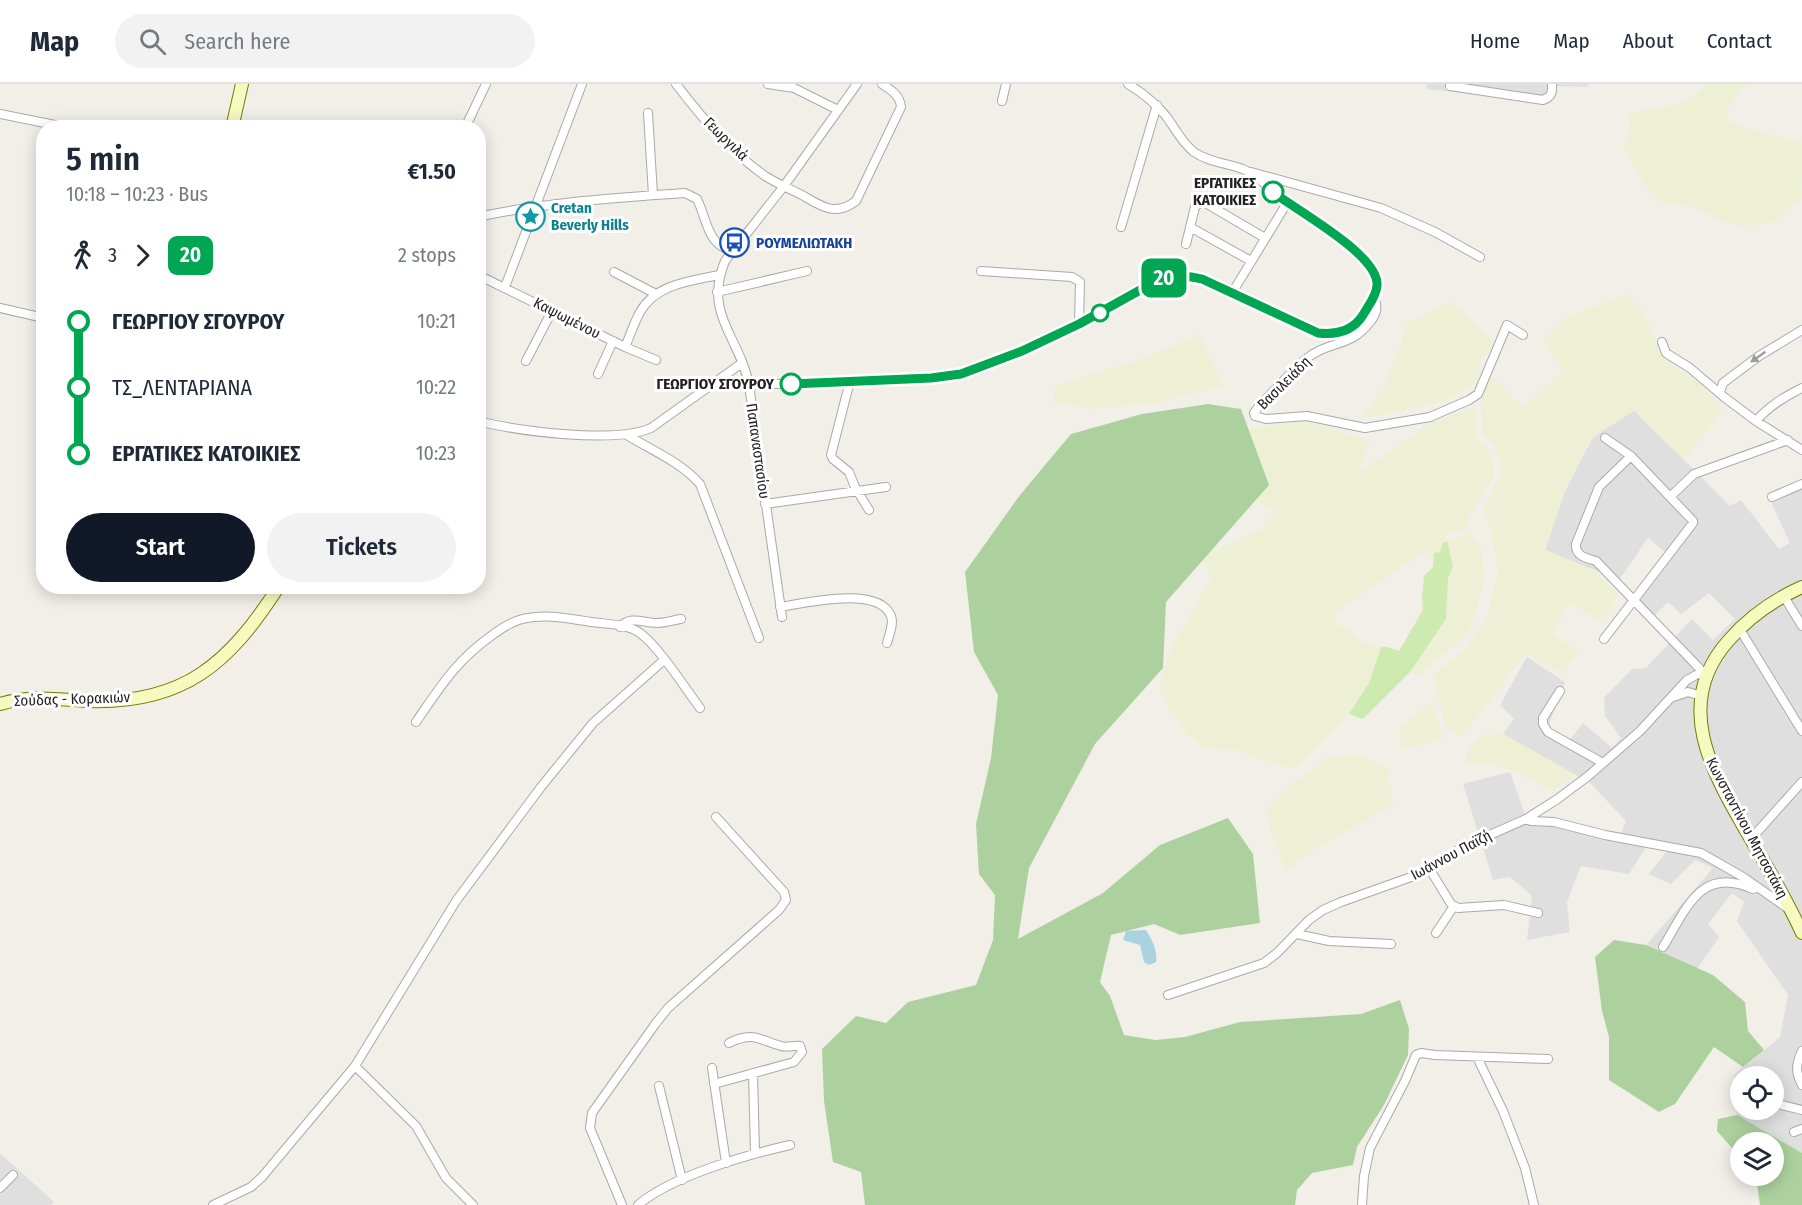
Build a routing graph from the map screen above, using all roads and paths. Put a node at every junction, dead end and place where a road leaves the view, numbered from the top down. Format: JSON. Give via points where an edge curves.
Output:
{"nodes":[{"id":1,"x":242,"y":84,"type":"edge"},
{"id":2,"x":486,"y":84,"type":"edge"},
{"id":3,"x":582,"y":84,"type":"edge"},
{"id":4,"x":676,"y":84,"type":"edge"},
{"id":5,"x":768,"y":84,"type":"edge"},
{"id":6,"x":857,"y":84,"type":"edge"},
{"id":7,"x":882,"y":84,"type":"edge"},
{"id":8,"x":1006,"y":84,"type":"edge"},
{"id":9,"x":1128,"y":84,"type":"edge"},
{"id":10,"x":1552,"y":84,"type":"edge"},
{"id":11,"x":1450,"y":86,"type":"dead end"},
{"id":12,"x":1475,"y":87,"type":"edge"},
{"id":13,"x":1002,"y":101,"type":"dead end"},
{"id":14,"x":1156,"y":105,"type":"junction"},
{"id":15,"x":838,"y":110,"type":"junction"},
{"id":16,"x":648,"y":113,"type":"dead end"},
{"id":17,"x":0,"y":114,"type":"edge"},
{"id":18,"x":234,"y":120,"type":"edge"},
{"id":19,"x":469,"y":120,"type":"edge"},
{"id":20,"x":36,"y":122,"type":"edge"},
{"id":21,"x":1246,"y":170,"type":"junction"},
{"id":22,"x":784,"y":186,"type":"junction"},
{"id":23,"x":653,"y":195,"type":"junction"},
{"id":24,"x":1287,"y":203,"type":"junction"},
{"id":25,"x":536,"y":207,"type":"junction"},
{"id":26,"x":486,"y":216,"type":"edge"},
{"id":27,"x":1121,"y":226,"type":"dead end"},
{"id":28,"x":1190,"y":227,"type":"junction"},
{"id":29,"x":1265,"y":238,"type":"junction"},
{"id":30,"x":1186,"y":244,"type":"dead end"},
{"id":31,"x":732,"y":251,"type":"junction"},
{"id":32,"x":1480,"y":257,"type":"dead end"},
{"id":33,"x":1251,"y":261,"type":"junction"},
{"id":34,"x":807,"y":271,"type":"dead end"},
{"id":35,"x":981,"y":271,"type":"dead end"},
{"id":36,"x":614,"y":272,"type":"dead end"},
{"id":37,"x":719,"y":275,"type":"junction"},
{"id":38,"x":486,"y":279,"type":"edge"},
{"id":39,"x":505,"y":287,"type":"junction"},
{"id":40,"x":717,"y":292,"type":"junction"},
{"id":41,"x":1232,"y":293,"type":"junction"},
{"id":42,"x":656,"y":294,"type":"junction"},
{"id":43,"x":1374,"y":297,"type":"junction"},
{"id":44,"x":0,"y":308,"type":"edge"},
{"id":45,"x":552,"y":311,"type":"junction"},
{"id":46,"x":36,"y":316,"type":"edge"},
{"id":47,"x":1079,"y":324,"type":"junction"},
{"id":48,"x":1802,"y":330,"type":"edge"},
{"id":49,"x":1523,"y":334,"type":"dead end"},
{"id":50,"x":612,"y":341,"type":"junction"},
{"id":51,"x":1662,"y":342,"type":"dead end"},
{"id":52,"x":625,"y":347,"type":"junction"},
{"id":53,"x":656,"y":360,"type":"dead end"},
{"id":54,"x":526,"y":361,"type":"dead end"},
{"id":55,"x":742,"y":363,"type":"junction"},
{"id":56,"x":598,"y":374,"type":"dead end"},
{"id":57,"x":850,"y":381,"type":"junction"},
{"id":58,"x":749,"y":386,"type":"junction"},
{"id":59,"x":1802,"y":388,"type":"edge"},
{"id":60,"x":1720,"y":392,"type":"junction"},
{"id":61,"x":1756,"y":421,"type":"junction"},
{"id":62,"x":486,"y":423,"type":"edge"},
{"id":63,"x":627,"y":435,"type":"junction"},
{"id":64,"x":1605,"y":438,"type":"dead end"},
{"id":65,"x":1788,"y":440,"type":"junction"},
{"id":66,"x":1802,"y":450,"type":"edge"},
{"id":67,"x":1630,"y":456,"type":"junction"},
{"id":68,"x":1802,"y":484,"type":"edge"},
{"id":69,"x":886,"y":487,"type":"dead end"},
{"id":70,"x":857,"y":490,"type":"junction"},
{"id":71,"x":1670,"y":497,"type":"junction"},
{"id":72,"x":1772,"y":497,"type":"dead end"},
{"id":73,"x":765,"y":504,"type":"junction"},
{"id":74,"x":869,"y":510,"type":"dead end"},
{"id":75,"x":1802,"y":587,"type":"edge"},
{"id":76,"x":274,"y":594,"type":"edge"},
{"id":77,"x":1783,"y":596,"type":"junction"},
{"id":78,"x":1634,"y":600,"type":"junction"},
{"id":79,"x":780,"y":607,"type":"junction"},
{"id":80,"x":782,"y":617,"type":"dead end"},
{"id":81,"x":681,"y":619,"type":"dead end"},
{"id":82,"x":1802,"y":626,"type":"edge"},
{"id":83,"x":620,"y":627,"type":"junction"},
{"id":84,"x":1739,"y":628,"type":"junction"},
{"id":85,"x":759,"y":638,"type":"dead end"},
{"id":86,"x":1604,"y":639,"type":"dead end"},
{"id":87,"x":887,"y":643,"type":"dead end"},
{"id":88,"x":664,"y":660,"type":"junction"},
{"id":89,"x":1705,"y":672,"type":"junction"},
{"id":90,"x":1684,"y":682,"type":"junction"},
{"id":91,"x":1560,"y":691,"type":"dead end"},
{"id":92,"x":1688,"y":692,"type":"junction"},
{"id":93,"x":1701,"y":696,"type":"junction"},
{"id":94,"x":1670,"y":699,"type":"junction"},
{"id":95,"x":0,"y":704,"type":"edge"},
{"id":96,"x":700,"y":708,"type":"dead end"},
{"id":97,"x":416,"y":722,"type":"dead end"},
{"id":98,"x":1802,"y":731,"type":"edge"},
{"id":99,"x":1603,"y":763,"type":"junction"},
{"id":100,"x":1802,"y":782,"type":"edge"},
{"id":101,"x":716,"y":817,"type":"dead end"},
{"id":102,"x":1526,"y":819,"type":"junction"},
{"id":103,"x":1751,"y":839,"type":"junction"},
{"id":104,"x":1429,"y":868,"type":"junction"},
{"id":105,"x":1767,"y":895,"type":"junction"},
{"id":106,"x":1454,"y":906,"type":"junction"},
{"id":107,"x":1538,"y":913,"type":"dead end"},
{"id":108,"x":1796,"y":917,"type":"edge"},
{"id":109,"x":1436,"y":933,"type":"dead end"},
{"id":110,"x":1802,"y":933,"type":"edge"},
{"id":111,"x":1297,"y":934,"type":"junction"},
{"id":112,"x":1391,"y":944,"type":"dead end"},
{"id":113,"x":1663,"y":947,"type":"dead end"},
{"id":114,"x":1168,"y":995,"type":"dead end"},
{"id":115,"x":729,"y":1043,"type":"dead end"},
{"id":116,"x":1802,"y":1052,"type":"edge"},
{"id":117,"x":1477,"y":1057,"type":"junction"},
{"id":118,"x":1548,"y":1059,"type":"dead end"},
{"id":119,"x":355,"y":1066,"type":"junction"},
{"id":120,"x":712,"y":1068,"type":"dead end"},
{"id":121,"x":753,"y":1073,"type":"junction"},
{"id":122,"x":714,"y":1084,"type":"junction"},
{"id":123,"x":1802,"y":1085,"type":"edge"},
{"id":124,"x":659,"y":1086,"type":"dead end"},
{"id":125,"x":1784,"y":1106,"type":"edge"},
{"id":126,"x":1802,"y":1110,"type":"edge"},
{"id":127,"x":790,"y":1145,"type":"dead end"},
{"id":128,"x":755,"y":1153,"type":"junction"},
{"id":129,"x":726,"y":1163,"type":"junction"},
{"id":130,"x":13,"y":1175,"type":"dead end"},
{"id":131,"x":682,"y":1180,"type":"junction"},
{"id":132,"x":0,"y":1188,"type":"edge"},
{"id":133,"x":213,"y":1205,"type":"edge"},
{"id":134,"x":473,"y":1205,"type":"edge"},
{"id":135,"x":622,"y":1205,"type":"edge"},
{"id":136,"x":638,"y":1205,"type":"edge"},
{"id":137,"x":1362,"y":1205,"type":"edge"},
{"id":138,"x":1534,"y":1205,"type":"edge"}],
"edges":[{"from":1,"to":18,"type":"main road"},
{"from":2,"to":19,"type":"street"},
{"from":3,"to":25,"type":"street"},
{"from":4,"to":22,"type":"street","name":"Γεωργιλά","via":[[723,141],[765,176]]},
{"from":5,"to":15,"type":"street","via":[[794,88]]},
{"from":6,"to":15,"type":"street","name":"Παπαναστασίου"},
{"from":7,"to":22,"type":"street","name":"Γεωργιλά","via":[[895,93],[902,107],[856,201],[848,207],[832,209]]},
{"from":8,"to":13,"type":"street"},
{"from":9,"to":14,"type":"street"},
{"from":10,"to":12,"type":"street","via":[[1552,93],[1543,100]]},
{"from":11,"to":12,"type":"street"},
{"from":14,"to":21,"type":"street","via":[[1193,151],[1208,160]]},
{"from":14,"to":27,"type":"street"},
{"from":15,"to":22,"type":"street","name":"Παπαναστασίου"},
{"from":16,"to":23,"type":"street"},
{"from":17,"to":20,"type":"street"},
{"from":21,"to":24,"type":"street"},
{"from":21,"to":32,"type":"street","via":[[1381,208]]},
{"from":22,"to":31,"type":"street","name":"Παπαναστασίου"},
{"from":23,"to":25,"type":"street"},
{"from":23,"to":31,"type":"street","via":[[685,193],[697,199],[718,246]]},
{"from":24,"to":29,"type":"street"},
{"from":24,"to":43,"type":"street","via":[[1363,257],[1376,278]]},
{"from":25,"to":26,"type":"street"},
{"from":25,"to":39,"type":"street"},
{"from":28,"to":29,"type":"street","via":[[1195,207],[1202,201]]},
{"from":28,"to":30,"type":"street"},
{"from":28,"to":33,"type":"street"},
{"from":29,"to":33,"type":"street"},
{"from":31,"to":37,"type":"street","name":"Παπαναστασίου"},
{"from":33,"to":41,"type":"street"},
{"from":34,"to":40,"type":"street"},
{"from":35,"to":47,"type":"street","via":[[1077,279]]},
{"from":36,"to":42,"type":"street"},
{"from":37,"to":40,"type":"street","name":"Παπαναστασίου"},
{"from":37,"to":42,"type":"street","via":[[681,283]]},
{"from":38,"to":39,"type":"street","name":"Καψωμένου"},
{"from":39,"to":45,"type":"street","name":"Καψωμένου"},
{"from":40,"to":55,"type":"street","name":"Παπαναστασίου","via":[[729,337]]},
{"from":41,"to":43,"type":"street","via":[[1329,335],[1358,322]]},
{"from":41,"to":47,"type":"street","via":[[1202,279],[1170,276]]},
{"from":42,"to":52,"type":"street","via":[[639,313]]},
{"from":43,"to":49,"type":"street","name":"Βασιλειάδη","via":[[1377,311],[1360,334],[1310,356],[1260,405],[1255,416],[1307,416],[1365,428],[1430,417],[1478,394],[1507,325]]},
{"from":44,"to":46,"type":"street"},
{"from":45,"to":50,"type":"street","name":"Καψωμένου"},
{"from":45,"to":54,"type":"street"},
{"from":47,"to":57,"type":"street","via":[[961,374]]},
{"from":48,"to":60,"type":"street","one_way":true,"via":[[1723,383]]},
{"from":50,"to":52,"type":"street","name":"Καψωμένου"},
{"from":50,"to":56,"type":"street"},
{"from":51,"to":60,"type":"street","via":[[1666,352]]},
{"from":52,"to":53,"type":"street","name":"Καψωμένου"},
{"from":55,"to":58,"type":"street","name":"Παπαναστασίου"},
{"from":55,"to":63,"type":"street","via":[[651,428]]},
{"from":57,"to":58,"type":"street"},
{"from":57,"to":70,"type":"street","via":[[831,455],[849,472]]},
{"from":58,"to":73,"type":"street","name":"Παπαναστασίου"},
{"from":59,"to":61,"type":"street"},
{"from":60,"to":61,"type":"street"},
{"from":61,"to":65,"type":"street"},
{"from":62,"to":63,"type":"street","via":[[562,434]]},
{"from":63,"to":85,"type":"street","via":[[681,466],[700,484]]},
{"from":64,"to":67,"type":"street"},
{"from":65,"to":66,"type":"street"},
{"from":65,"to":71,"type":"street","via":[[1694,474]]},
{"from":67,"to":71,"type":"street"},
{"from":67,"to":78,"type":"street","via":[[1599,487],[1576,549],[1580,555],[1596,561]]},
{"from":68,"to":72,"type":"street"},
{"from":69,"to":70,"type":"street"},
{"from":70,"to":73,"type":"street"},
{"from":70,"to":74,"type":"street"},
{"from":71,"to":78,"type":"street","via":[[1693,524]]},
{"from":73,"to":79,"type":"street","name":"Παπαναστασίου"},
{"from":75,"to":77,"type":"main road","name":"Κωνσταντίνου Μητσοτάκη"},
{"from":76,"to":95,"type":"main road","name":"Σούδας - Κορακιών","via":[[219,662],[175,688],[116,700],[24,698]]},
{"from":77,"to":82,"type":"street"},
{"from":77,"to":84,"type":"main road","name":"Κωνσταντίνου Μητσοτάκη"},
{"from":78,"to":86,"type":"street"},
{"from":78,"to":89,"type":"street"},
{"from":79,"to":80,"type":"street","name":"Παπαναστασίου"},
{"from":79,"to":87,"type":"street","via":[[828,600],[873,601],[890,614],[892,624]]},
{"from":81,"to":83,"type":"street","via":[[658,623],[633,620]]},
{"from":83,"to":88,"type":"street","via":[[642,635]]},
{"from":83,"to":97,"type":"street","via":[[561,617],[517,620],[460,660]]},
{"from":84,"to":89,"type":"main road","name":"Κωνσταντίνου Μητσοτάκη"},
{"from":84,"to":98,"type":"street"},
{"from":88,"to":96,"type":"street"},
{"from":88,"to":119,"type":"street","via":[[593,723],[541,787],[456,901]]},
{"from":89,"to":90,"type":"street","name":"Ιωάννου Παϊζή"},
{"from":89,"to":93,"type":"main road","name":"Κωνσταντίνου Μητσοτάκη"},
{"from":90,"to":92,"type":"street"},
{"from":90,"to":94,"type":"street","name":"Ιωάννου Παϊζή"},
{"from":91,"to":99,"type":"street","via":[[1543,718],[1544,728]]},
{"from":92,"to":93,"type":"street"},
{"from":92,"to":94,"type":"street"},
{"from":93,"to":103,"type":"main road","name":"Κωνσταντίνου Μητσοτάκη","via":[[1708,755]]},
{"from":94,"to":99,"type":"street","name":"Ιωάννου Παϊζή"},
{"from":99,"to":102,"type":"street","name":"Ιωάννου Παϊζή"},
{"from":100,"to":103,"type":"street"},
{"from":101,"to":135,"type":"street","via":[[784,892],[786,900],[668,1008],[592,1113],[590,1128],[594,1141]]},
{"from":102,"to":104,"type":"street","name":"Ιωάννου Παϊζή","via":[[1465,846]]},
{"from":102,"to":105,"type":"street","via":[[1701,853]]},
{"from":103,"to":108,"type":"main road","name":"Κωνσταντίνου Μητσοτάκη"},
{"from":104,"to":106,"type":"street"},
{"from":104,"to":111,"type":"street","name":"Ιωάννου Παϊζή","via":[[1331,906],[1309,920]]},
{"from":105,"to":108,"type":"street"},
{"from":105,"to":113,"type":"street","via":[[1746,885],[1716,882],[1694,897]]},
{"from":106,"to":107,"type":"street","via":[[1504,904]]},
{"from":106,"to":109,"type":"street"},
{"from":108,"to":110,"type":"main road","name":"Κωνσταντίνου Μητσοτάκη"},
{"from":111,"to":112,"type":"street","via":[[1329,941]]},
{"from":111,"to":114,"type":"street","name":"Ιωάννου Παϊζή","via":[[1257,966]]},
{"from":115,"to":121,"type":"street","via":[[759,1038],[782,1046],[801,1046],[802,1052],[794,1062]]},
{"from":116,"to":123,"type":"street","via":[[1796,1067]]},
{"from":117,"to":118,"type":"street"},
{"from":117,"to":137,"type":"street","via":[[1416,1055],[1370,1148]]},
{"from":117,"to":138,"type":"street","via":[[1525,1168]]},
{"from":119,"to":133,"type":"street","via":[[262,1177],[251,1187]]},
{"from":119,"to":134,"type":"street","via":[[416,1126],[446,1178]]},
{"from":120,"to":122,"type":"street"},
{"from":121,"to":122,"type":"street"},
{"from":121,"to":128,"type":"street"},
{"from":122,"to":129,"type":"street"},
{"from":124,"to":131,"type":"street"},
{"from":125,"to":126,"type":"street"},
{"from":127,"to":128,"type":"street"},
{"from":128,"to":129,"type":"street"},
{"from":129,"to":131,"type":"street"},
{"from":130,"to":132,"type":"street"},
{"from":131,"to":136,"type":"street"}]}
